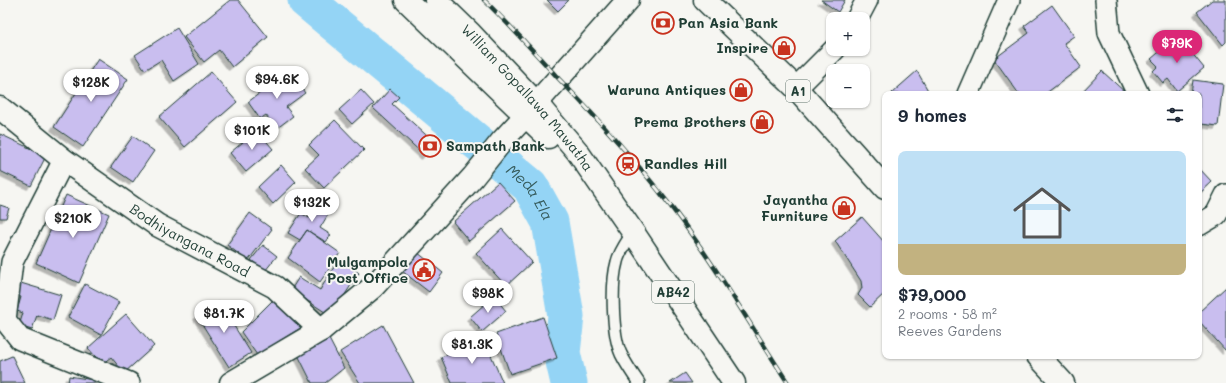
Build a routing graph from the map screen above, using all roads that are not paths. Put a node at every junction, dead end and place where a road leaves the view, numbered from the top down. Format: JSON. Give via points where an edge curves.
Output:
{"nodes":[{"id":1,"x":406,"y":0,"type":"edge"},
{"id":2,"x":436,"y":0,"type":"edge"},
{"id":3,"x":628,"y":0,"type":"edge"},
{"id":4,"x":705,"y":0,"type":"edge"},
{"id":5,"x":867,"y":0,"type":"edge"},
{"id":6,"x":1009,"y":0,"type":"edge"},
{"id":7,"x":1106,"y":0,"type":"edge"},
{"id":8,"x":861,"y":12,"type":"edge"},
{"id":9,"x":829,"y":56,"type":"edge"},
{"id":10,"x":796,"y":88,"type":"junction"},
{"id":11,"x":969,"y":91,"type":"edge"},
{"id":12,"x":1137,"y":91,"type":"edge"},
{"id":13,"x":0,"y":108,"type":"edge"},
{"id":14,"x":531,"y":109,"type":"junction"},
{"id":15,"x":64,"y":160,"type":"junction"},
{"id":16,"x":882,"y":185,"type":"edge"},
{"id":17,"x":1226,"y":195,"type":"edge"},
{"id":18,"x":1202,"y":223,"type":"edge"},
{"id":19,"x":633,"y":232,"type":"junction"},
{"id":20,"x":321,"y":330,"type":"junction"},
{"id":21,"x":1041,"y":359,"type":"edge"},
{"id":22,"x":129,"y":383,"type":"edge"},
{"id":23,"x":231,"y":383,"type":"edge"},
{"id":24,"x":639,"y":383,"type":"edge"},
{"id":25,"x":734,"y":383,"type":"edge"},
{"id":26,"x":1063,"y":383,"type":"edge"}],
"edges":[{"from":1,"to":14,"type":"main road","name":"William Gopallawa Mawatha","number":"AB42"},
{"from":2,"to":14,"type":"main road","name":"William Gopallawa Mawatha","number":"AB42","via":[[472,34]]},
{"from":3,"to":14,"type":"main road"},
{"from":4,"to":10,"type":"main road","number":"A1"},
{"from":5,"to":8,"type":"street"},
{"from":6,"to":11,"type":"street"},
{"from":7,"to":12,"type":"street","via":[[1109,33]]},
{"from":9,"to":10,"type":"street"},
{"from":10,"to":16,"type":"main road","number":"A1"},
{"from":13,"to":15,"type":"main road","name":"Bodhiyangana Road"},
{"from":14,"to":19,"type":"main road","name":"William Gopallawa Mawatha","number":"AB42","via":[[577,151]]},
{"from":14,"to":20,"type":"main road","via":[[373,287]]},
{"from":15,"to":20,"type":"main road","name":"Bodhiyangana Road","via":[[158,225],[275,287]]},
{"from":15,"to":22,"type":"street","via":[[12,262],[5,320],[20,339]]},
{"from":17,"to":18,"type":"street","via":[[1216,215]]},
{"from":19,"to":24,"type":"lane","via":[[617,260],[613,290],[620,352]]},
{"from":19,"to":25,"type":"main road","name":"William Gopallawa Mawatha","number":"AB42"},
{"from":20,"to":23,"type":"main road"},
{"from":21,"to":26,"type":"main road"}]}
